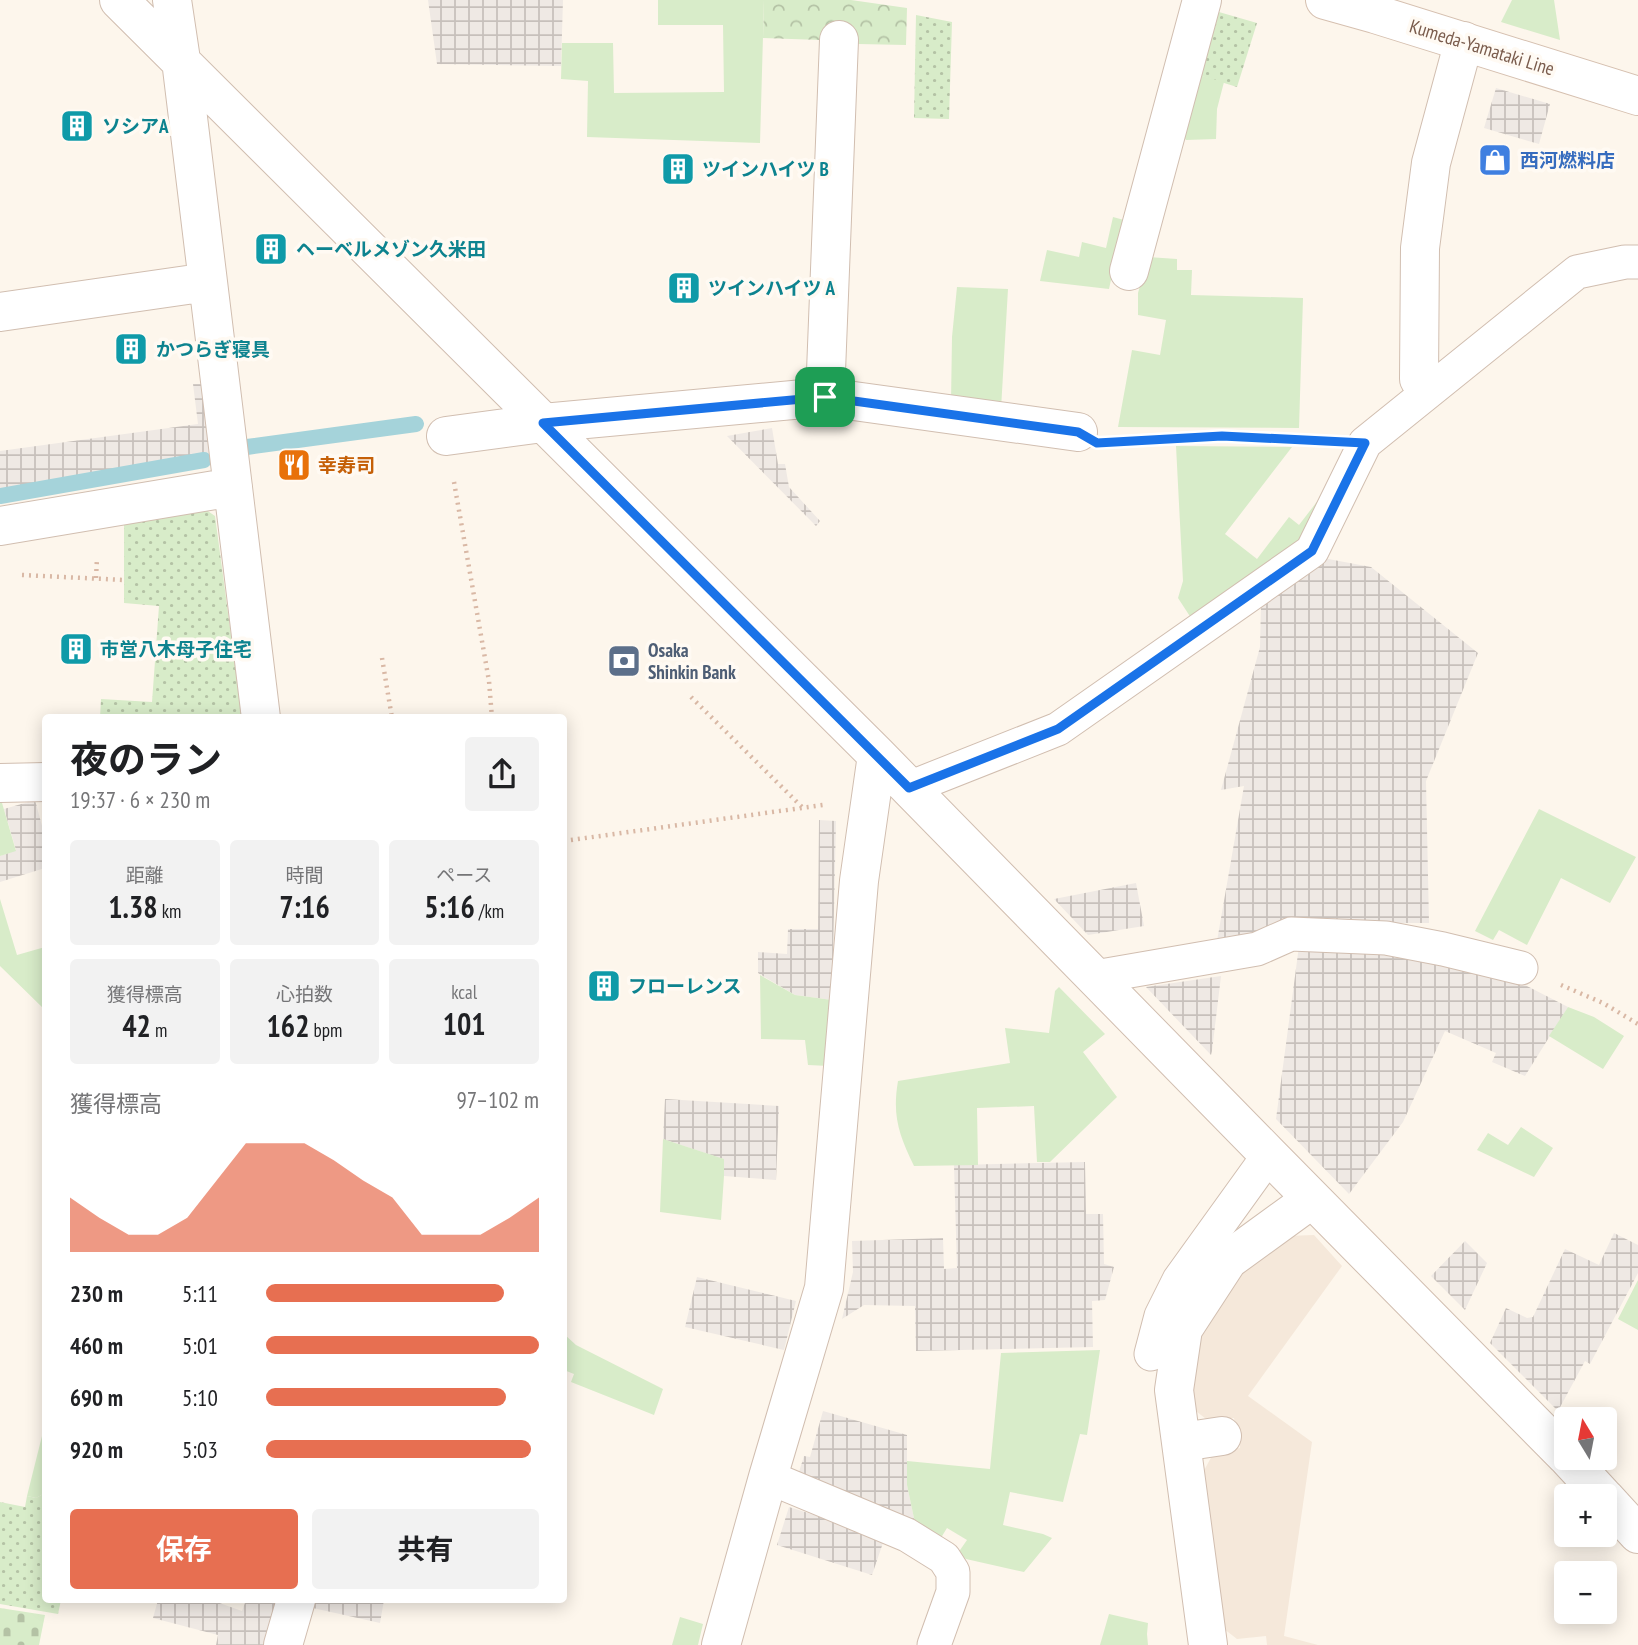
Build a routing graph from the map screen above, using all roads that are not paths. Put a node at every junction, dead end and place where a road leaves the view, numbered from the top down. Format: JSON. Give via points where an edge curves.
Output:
{"nodes":[{"id":1,"x":119,"y":0,"type":"edge"},
{"id":2,"x":172,"y":0,"type":"edge"},
{"id":3,"x":1202,"y":0,"type":"edge"},
{"id":4,"x":1325,"y":0,"type":"edge"},
{"id":5,"x":839,"y":40,"type":"dead end"},
{"id":6,"x":1464,"y":41,"type":"junction"},
{"id":7,"x":181,"y":60,"type":"junction"},
{"id":8,"x":1638,"y":96,"type":"edge"},
{"id":9,"x":1638,"y":262,"type":"edge"},
{"id":10,"x":1129,"y":271,"type":"dead end"},
{"id":11,"x":208,"y":282,"type":"junction"},
{"id":12,"x":0,"y":312,"type":"edge"},
{"id":13,"x":1419,"y":379,"type":"dead end"},
{"id":14,"x":825,"y":397,"type":"junction"},
{"id":15,"x":543,"y":423,"type":"junction"},
{"id":16,"x":1078,"y":432,"type":"road end"},
{"id":17,"x":446,"y":436,"type":"road end"},
{"id":18,"x":233,"y":486,"type":"junction"},
{"id":19,"x":0,"y":526,"type":"edge"},
{"id":20,"x":261,"y":714,"type":"edge"},
{"id":21,"x":877,"y":755,"type":"junction"},
{"id":22,"x":42,"y":782,"type":"edge"},
{"id":23,"x":0,"y":783,"type":"edge"},
{"id":24,"x":909,"y":788,"type":"junction"},
{"id":25,"x":1521,"y":968,"type":"road end"},
{"id":26,"x":1095,"y":977,"type":"junction"},
{"id":27,"x":1269,"y":1155,"type":"junction"},
{"id":28,"x":1312,"y":1199,"type":"junction"},
{"id":29,"x":1151,"y":1354,"type":"dead end"},
{"id":30,"x":1222,"y":1436,"type":"dead end"},
{"id":31,"x":1182,"y":1442,"type":"junction"},
{"id":32,"x":1554,"y":1444,"type":"edge"},
{"id":33,"x":1579,"y":1470,"type":"edge"},
{"id":34,"x":768,"y":1477,"type":"junction"},
{"id":35,"x":1592,"y":1484,"type":"edge"},
{"id":36,"x":1617,"y":1511,"type":"edge"},
{"id":37,"x":1638,"y":1534,"type":"edge"},
{"id":38,"x":295,"y":1603,"type":"edge"},
{"id":39,"x":283,"y":1645,"type":"edge"},
{"id":40,"x":721,"y":1645,"type":"edge"},
{"id":41,"x":934,"y":1645,"type":"edge"},
{"id":42,"x":1208,"y":1645,"type":"edge"}],
"edges":[{"from":1,"to":7,"type":"street"},
{"from":2,"to":7,"type":"street"},
{"from":3,"to":10,"type":"street"},
{"from":4,"to":6,"type":"street","name":"Kumeda-Yamataki Line"},
{"from":5,"to":14,"type":"street"},
{"from":6,"to":8,"type":"street","name":"Kumeda-Yamataki Line"},
{"from":6,"to":13,"type":"street","via":[[1431,163],[1420,248]]},
{"from":7,"to":11,"type":"street"},
{"from":7,"to":15,"type":"street"},
{"from":9,"to":24,"type":"lane","via":[[1577,272],[1365,443],[1312,551],[1058,729]]},
{"from":11,"to":12,"type":"street"},
{"from":11,"to":18,"type":"street"},
{"from":14,"to":15,"type":"street"},
{"from":14,"to":16,"type":"street"},
{"from":15,"to":17,"type":"street"},
{"from":15,"to":21,"type":"street"},
{"from":18,"to":19,"type":"street"},
{"from":18,"to":20,"type":"street"},
{"from":21,"to":24,"type":"street"},
{"from":21,"to":34,"type":"street","via":[[859,881],[824,1288]]},
{"from":22,"to":23,"type":"street"},
{"from":24,"to":26,"type":"street"},
{"from":25,"to":26,"type":"lane","via":[[1386,938],[1291,934],[1257,949]]},
{"from":26,"to":27,"type":"street"},
{"from":27,"to":28,"type":"street"},
{"from":27,"to":29,"type":"lane","via":[[1180,1280],[1161,1316]]},
{"from":28,"to":31,"type":"street","via":[[1228,1260],[1183,1329],[1174,1390]]},
{"from":28,"to":32,"type":"street"},
{"from":30,"to":31,"type":"street"},
{"from":31,"to":42,"type":"street"},
{"from":33,"to":35,"type":"street"},
{"from":34,"to":40,"type":"street"},
{"from":34,"to":41,"type":"lane","via":[[907,1535],[944,1558],[953,1572],[953,1592]]},
{"from":36,"to":37,"type":"street"},
{"from":38,"to":39,"type":"street"}]}
